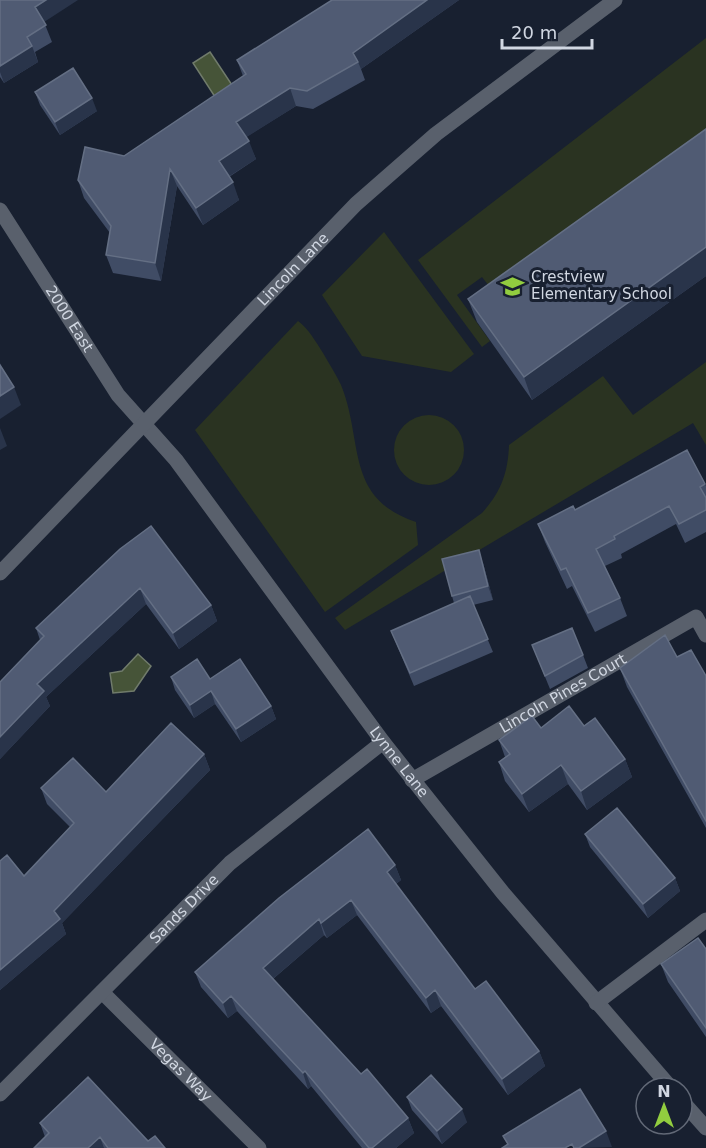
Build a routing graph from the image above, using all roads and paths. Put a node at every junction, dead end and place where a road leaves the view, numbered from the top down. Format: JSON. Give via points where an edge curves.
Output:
{"nodes":[{"id":1,"x":615,"y":0,"type":"edge"},
{"id":2,"x":0,"y":210,"type":"edge"},
{"id":3,"x":143,"y":423,"type":"junction"},
{"id":4,"x":0,"y":573,"type":"edge"},
{"id":5,"x":706,"y":635,"type":"edge"},
{"id":6,"x":383,"y":742,"type":"junction"},
{"id":7,"x":412,"y":780,"type":"junction"},
{"id":8,"x":706,"y":920,"type":"edge"},
{"id":9,"x":102,"y":992,"type":"junction"},
{"id":10,"x":597,"y":1003,"type":"junction"},
{"id":11,"x":661,"y":1076,"type":"edge"},
{"id":12,"x":0,"y":1094,"type":"edge"},
{"id":13,"x":694,"y":1114,"type":"edge"},
{"id":14,"x":706,"y":1128,"type":"edge"},
{"id":15,"x":259,"y":1148,"type":"edge"}],
"edges":[{"from":1,"to":3,"type":"street","name":"Lincoln Lane","via":[[406,158],[356,204]]},
{"from":2,"to":3,"type":"street","name":"2000 East","via":[[118,395]]},
{"from":3,"to":4,"type":"street","name":"Lincoln Lane"},
{"from":3,"to":6,"type":"street","name":"Lynne Lane","via":[[176,460]]},
{"from":5,"to":7,"type":"street","name":"Lincoln Pines Court","via":[[696,617]]},
{"from":6,"to":7,"type":"street","name":"Lynne Lane"},
{"from":6,"to":9,"type":"street","name":"Sands Drive","via":[[241,853]]},
{"from":7,"to":10,"type":"street","name":"Lynne Lane"},
{"from":8,"to":10,"type":"street"},
{"from":9,"to":12,"type":"street","name":"Sands Drive"},
{"from":9,"to":15,"type":"street","name":"Vegas Way"},
{"from":10,"to":11,"type":"street","name":"Lynne Lane"},
{"from":13,"to":14,"type":"street"}]}
